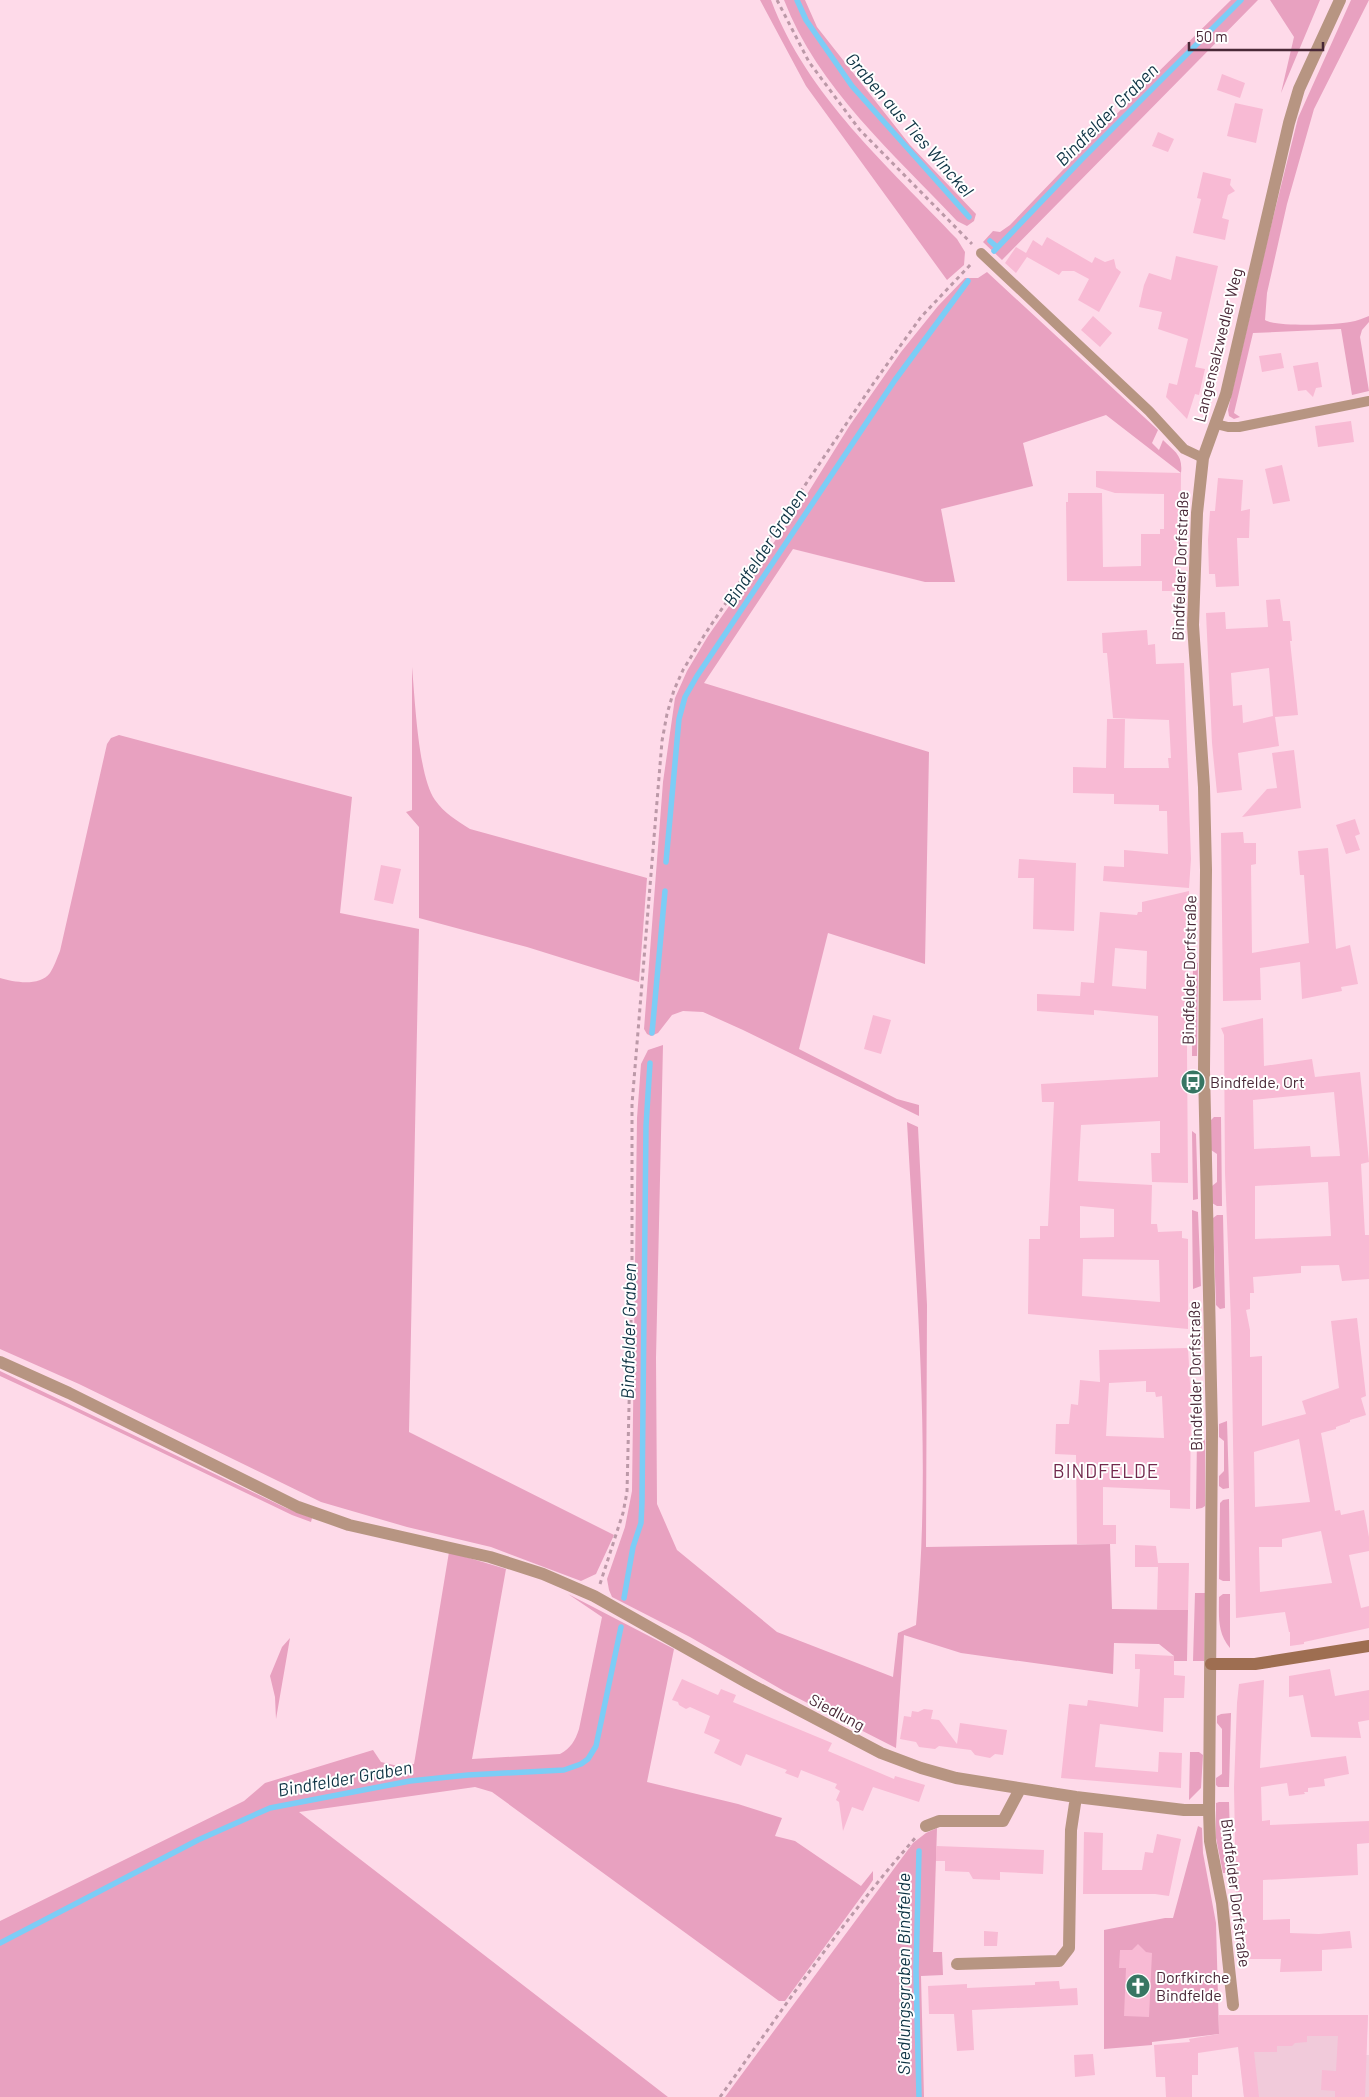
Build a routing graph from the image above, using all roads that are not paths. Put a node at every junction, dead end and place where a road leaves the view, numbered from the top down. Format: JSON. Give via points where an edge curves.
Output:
{"nodes":[{"id":1,"x":1340,"y":0,"type":"edge"},
{"id":2,"x":981,"y":253,"type":"road end"},
{"id":3,"x":1369,"y":401,"type":"edge"},
{"id":4,"x":1216,"y":424,"type":"junction"},
{"id":5,"x":1204,"y":458,"type":"junction"},
{"id":6,"x":0,"y":1362,"type":"edge"},
{"id":7,"x":1369,"y":1646,"type":"edge"},
{"id":8,"x":1211,"y":1664,"type":"junction"},
{"id":9,"x":1020,"y":1789,"type":"junction"},
{"id":10,"x":1076,"y":1797,"type":"junction"},
{"id":11,"x":1209,"y":1810,"type":"junction"},
{"id":12,"x":926,"y":1826,"type":"road end"},
{"id":13,"x":957,"y":1964,"type":"dead end"},
{"id":14,"x":1233,"y":2005,"type":"dead end"}],
"edges":[{"from":1,"to":4,"type":"street","name":"Langensalzwedler Weg","via":[[1299,89]]},
{"from":2,"to":5,"type":"lane","name":"Langensalzwedler Weg","via":[[1149,411],[1184,449]]},
{"from":3,"to":4,"type":"lane","via":[[1239,427]]},
{"from":4,"to":5,"type":"street","name":"Langensalzwedler Weg"},
{"from":5,"to":8,"type":"street","name":"Bindfelder Dorfstraße","via":[[1197,513],[1193,624],[1206,870],[1204,1070],[1212,1430]]},
{"from":6,"to":9,"type":"street","name":"Siedlung","via":[[298,1507],[349,1525],[490,1557],[543,1574],[599,1598],[748,1683],[881,1753],[956,1778]]},
{"from":7,"to":8,"type":"street","via":[[1255,1664]]},
{"from":8,"to":11,"type":"street","name":"Bindfelder Dorfstraße"},
{"from":9,"to":10,"type":"street","name":"Siedlung"},
{"from":9,"to":12,"type":"street","via":[[1003,1820],[939,1820]]},
{"from":10,"to":11,"type":"street","name":"Siedlung"},
{"from":10,"to":13,"type":"street","via":[[1071,1830],[1069,1948],[1059,1961]]},
{"from":11,"to":14,"type":"street","name":"Bindfelder Dorfstraße","via":[[1210,1841],[1222,1903]]}]}
